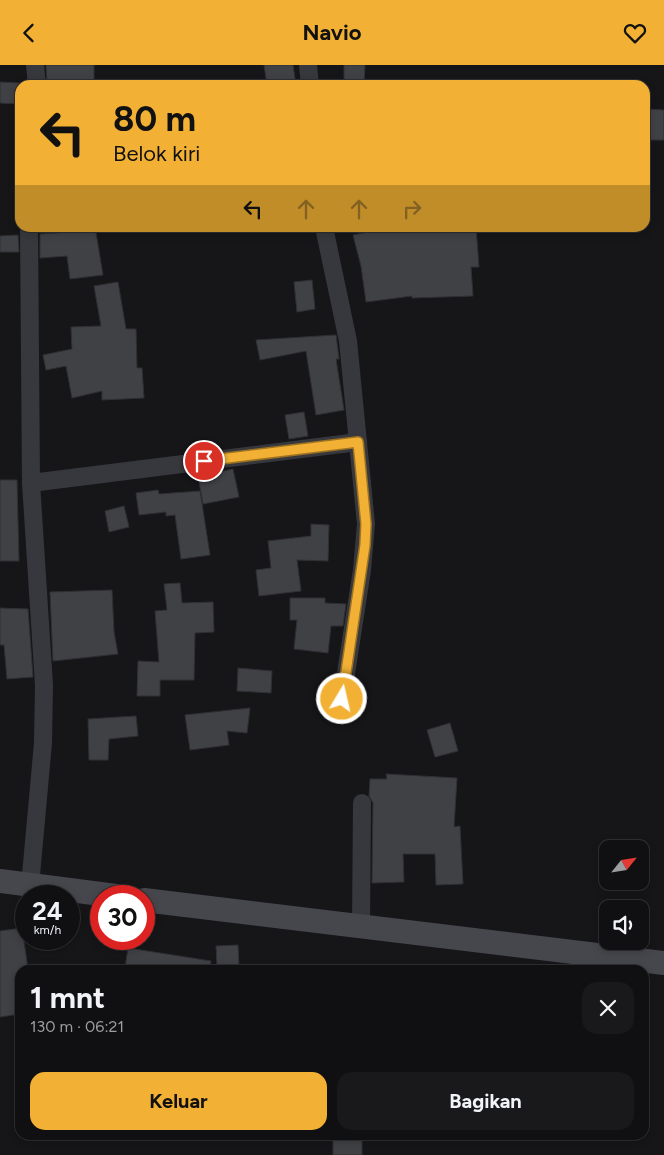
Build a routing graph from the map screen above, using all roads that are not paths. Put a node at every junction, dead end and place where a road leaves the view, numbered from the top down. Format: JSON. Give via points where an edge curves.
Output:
{"nodes":[{"id":1,"x":35,"y":65,"type":"edge"},
{"id":2,"x":308,"y":65,"type":"edge"},
{"id":3,"x":36,"y":80,"type":"edge"},
{"id":4,"x":310,"y":80,"type":"edge"},
{"id":5,"x":29,"y":232,"type":"edge"},
{"id":6,"x":325,"y":232,"type":"edge"},
{"id":7,"x":358,"y":442,"type":"junction"},
{"id":8,"x":31,"y":483,"type":"junction"},
{"id":9,"x":342,"y":699,"type":"dead end"},
{"id":10,"x":362,"y":803,"type":"dead end"},
{"id":11,"x":0,"y":881,"type":"edge"},
{"id":12,"x":24,"y":885,"type":"edge"},
{"id":13,"x":30,"y":885,"type":"edge"},
{"id":14,"x":155,"y":900,"type":"edge"},
{"id":15,"x":361,"y":925,"type":"junction"},
{"id":16,"x":664,"y":963,"type":"edge"}],
"edges":[{"from":1,"to":3,"type":"street"},
{"from":2,"to":4,"type":"street"},
{"from":5,"to":8,"type":"street"},
{"from":6,"to":7,"type":"street","via":[[348,341]]},
{"from":7,"to":8,"type":"street"},
{"from":7,"to":9,"type":"street","via":[[365,545]]},
{"from":8,"to":13,"type":"street","via":[[44,714]]},
{"from":10,"to":15,"type":"street"},
{"from":11,"to":12,"type":"street"},
{"from":14,"to":15,"type":"street"},
{"from":15,"to":16,"type":"street"}]}
